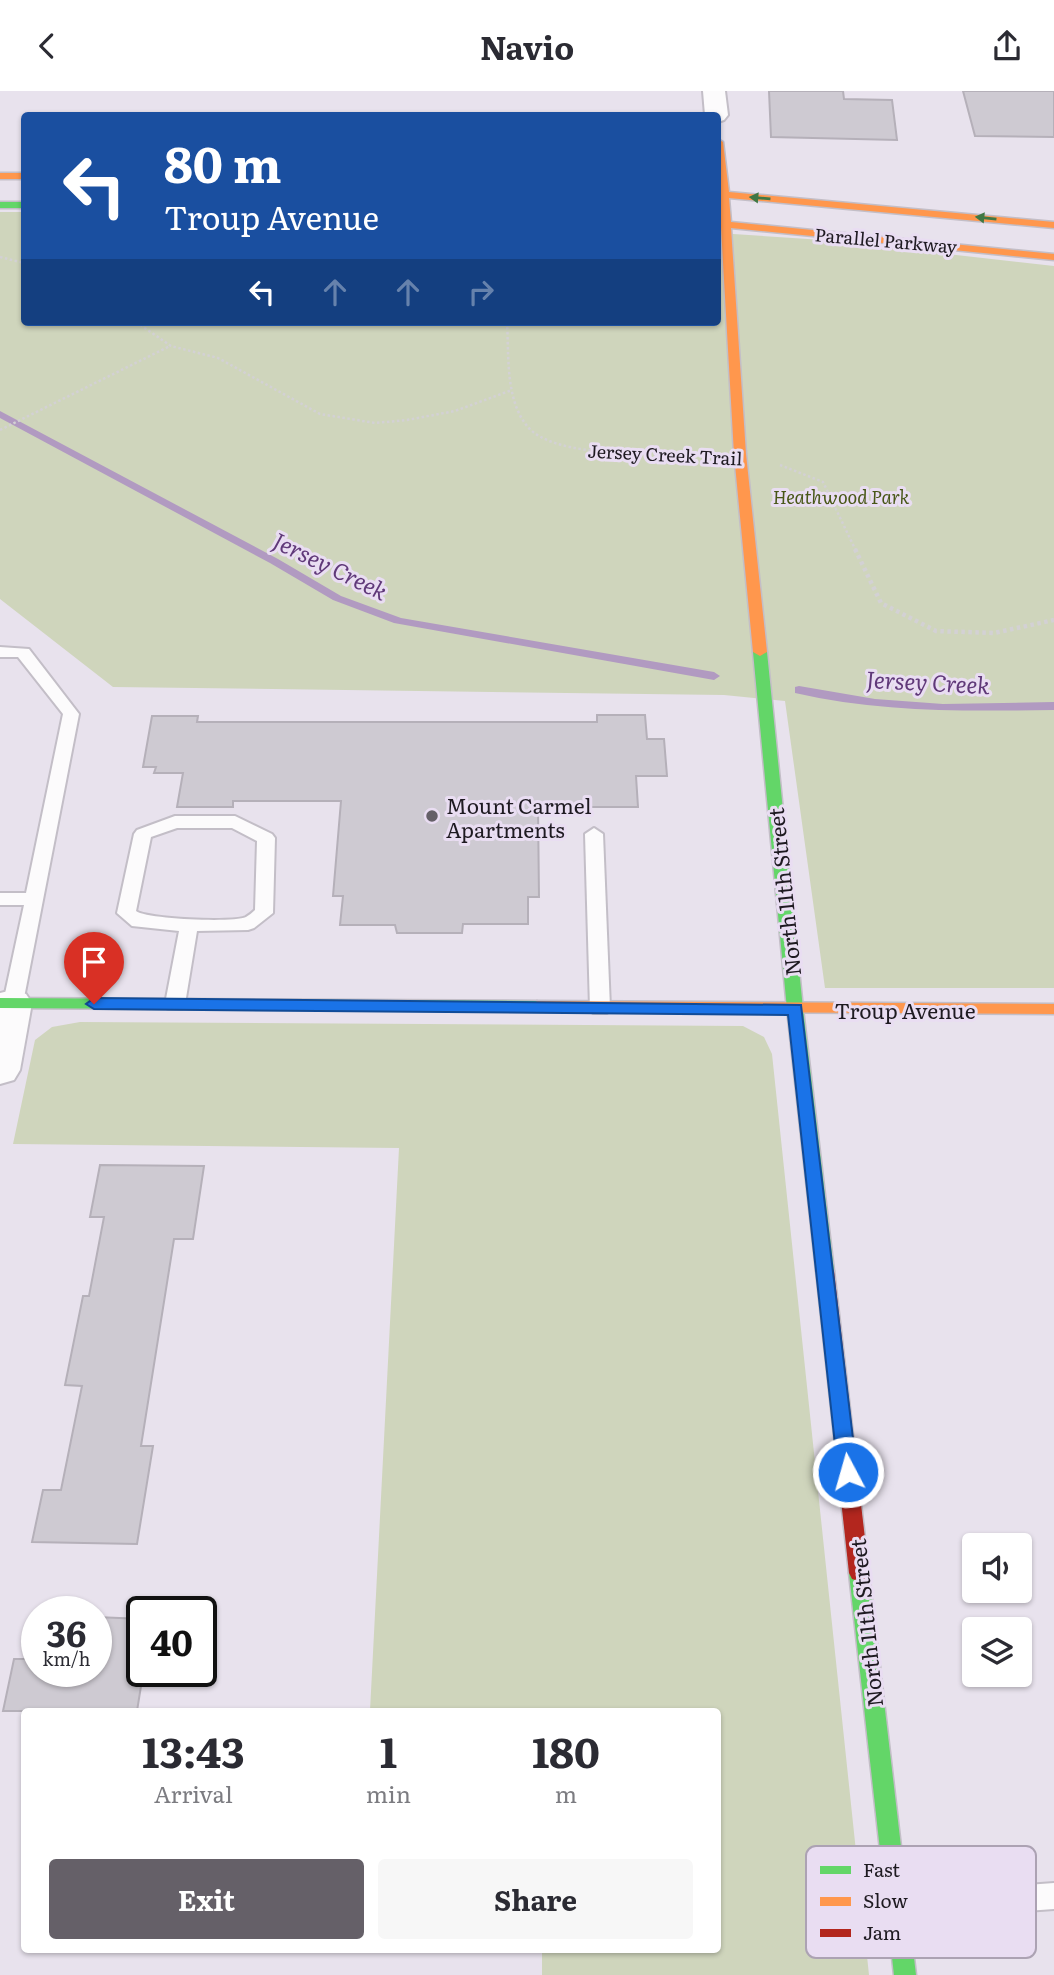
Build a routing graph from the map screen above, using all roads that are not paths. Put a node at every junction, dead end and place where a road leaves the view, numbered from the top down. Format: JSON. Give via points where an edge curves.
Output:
{"nodes":[{"id":1,"x":714,"y":91,"type":"edge"},
{"id":2,"x":716,"y":112,"type":"edge"},
{"id":3,"x":0,"y":176,"type":"edge"},
{"id":4,"x":21,"y":176,"type":"edge"},
{"id":5,"x":721,"y":195,"type":"edge"},
{"id":6,"x":0,"y":205,"type":"edge"},
{"id":7,"x":21,"y":205,"type":"edge"},
{"id":8,"x":722,"y":224,"type":"edge"},
{"id":9,"x":1054,"y":225,"type":"edge"},
{"id":10,"x":1054,"y":257,"type":"edge"},
{"id":11,"x":0,"y":652,"type":"edge"},
{"id":12,"x":594,"y":834,"type":"dead end"},
{"id":13,"x":0,"y":899,"type":"edge"},
{"id":14,"x":34,"y":899,"type":"junction"},
{"id":15,"x":188,"y":925,"type":"junction"},
{"id":16,"x":7,"y":1003,"type":"edge"},
{"id":17,"x":174,"y":1004,"type":"junction"},
{"id":18,"x":600,"y":1008,"type":"junction"},
{"id":19,"x":795,"y":1009,"type":"junction"},
{"id":20,"x":1054,"y":1009,"type":"edge"},
{"id":21,"x":0,"y":1070,"type":"edge"},
{"id":22,"x":890,"y":1846,"type":"edge"},
{"id":23,"x":1054,"y":1896,"type":"edge"},
{"id":24,"x":1036,"y":1897,"type":"edge"}],
"edges":[{"from":1,"to":2,"type":"street"},
{"from":3,"to":4,"type":"street"},
{"from":5,"to":8,"type":"street","name":"North 11th Street"},
{"from":9,"to":5,"type":"street","name":"Parallel Parkway","one_way":true},
{"from":6,"to":7,"type":"street"},
{"from":8,"to":10,"type":"street","name":"Parallel Parkway"},
{"from":8,"to":19,"type":"street","name":"North 11th Street"},
{"from":11,"to":14,"type":"lane","via":[[23,652],[71,714]]},
{"from":12,"to":18,"type":"lane"},
{"from":13,"to":14,"type":"lane"},
{"from":14,"to":16,"type":"lane"},
{"from":15,"to":15,"type":"lane","via":[[138,922],[126,913],[144,834],[175,822],[235,822],[266,838],[264,913],[248,924]]},
{"from":15,"to":17,"type":"lane"},
{"from":16,"to":17,"type":"street","name":"Troup Avenue"},
{"from":16,"to":21,"type":"street"},
{"from":17,"to":18,"type":"street","name":"Troup Avenue"},
{"from":18,"to":19,"type":"street","name":"Troup Avenue"},
{"from":19,"to":20,"type":"street","name":"Troup Avenue"},
{"from":19,"to":22,"type":"street","name":"North 11th Street"},
{"from":23,"to":24,"type":"lane"}]}
